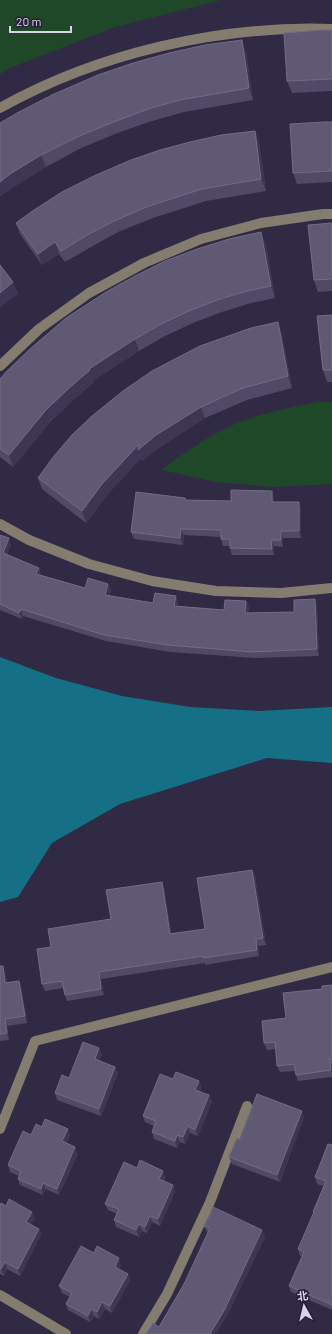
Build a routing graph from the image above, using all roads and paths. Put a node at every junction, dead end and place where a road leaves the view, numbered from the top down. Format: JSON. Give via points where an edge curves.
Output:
{"nodes":[{"id":1,"x":332,"y":29,"type":"edge"},
{"id":2,"x":0,"y":108,"type":"edge"},
{"id":3,"x":332,"y":214,"type":"edge"},
{"id":4,"x":0,"y":366,"type":"edge"},
{"id":5,"x":0,"y":524,"type":"edge"},
{"id":6,"x":332,"y":588,"type":"edge"},
{"id":7,"x":332,"y":967,"type":"edge"},
{"id":8,"x":247,"y":1106,"type":"dead end"},
{"id":9,"x":0,"y":1129,"type":"edge"},
{"id":10,"x":0,"y":1295,"type":"edge"},
{"id":11,"x":66,"y":1334,"type":"edge"},
{"id":12,"x":143,"y":1334,"type":"edge"}],
"edges":[{"from":1,"to":2,"type":"lane","via":[[306,28],[232,33],[160,46],[89,67]]},
{"from":3,"to":4,"type":"lane","via":[[261,223],[201,239],[144,263],[89,293],[39,329]]},
{"from":5,"to":6,"type":"lane","via":[[29,540],[89,564],[152,581],[216,591],[281,593]]},
{"from":7,"to":9,"type":"lane","via":[[35,1041]]},
{"from":8,"to":12,"type":"lane","via":[[210,1202],[166,1294]]},
{"from":10,"to":11,"type":"lane"}]}
